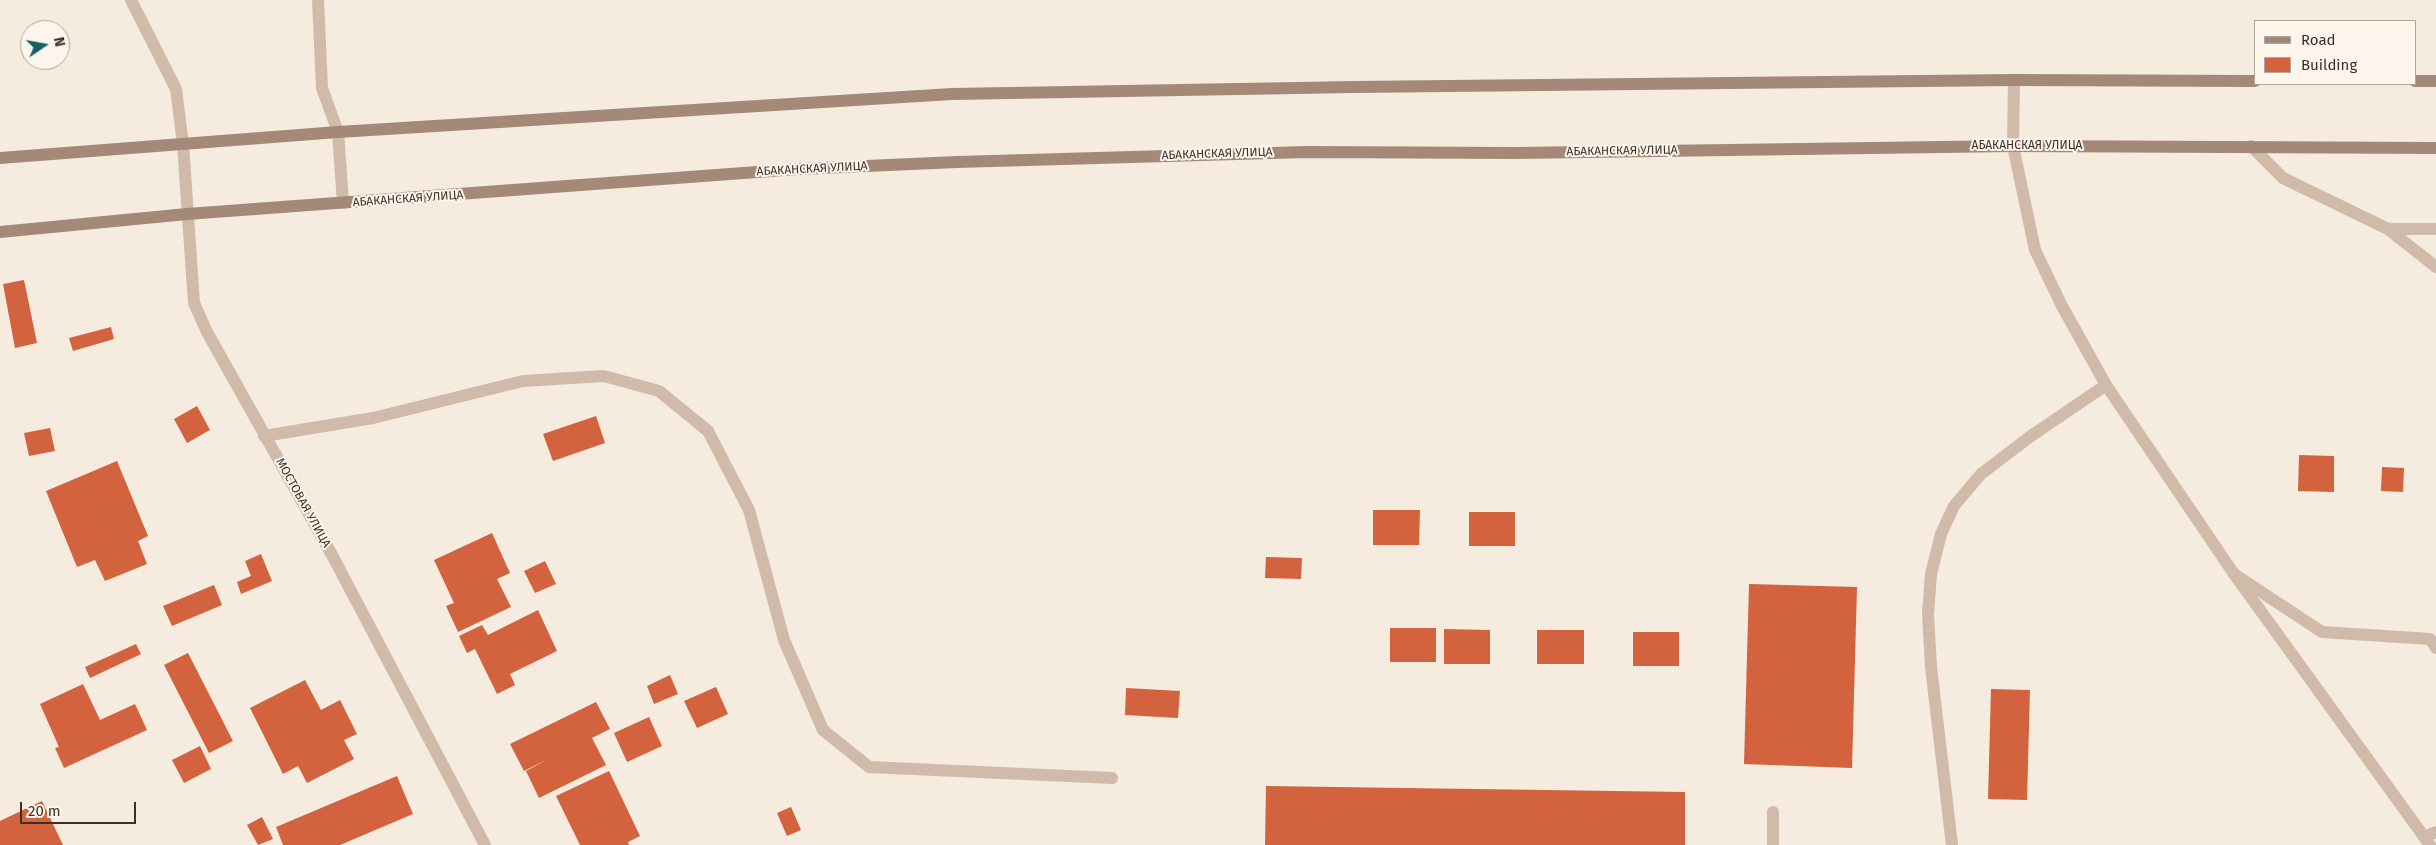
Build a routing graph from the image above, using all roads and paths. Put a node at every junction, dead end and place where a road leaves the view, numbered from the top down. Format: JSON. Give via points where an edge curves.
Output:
{"nodes":[{"id":1,"x":131,"y":0,"type":"edge"},
{"id":2,"x":318,"y":0,"type":"edge"},
{"id":3,"x":2014,"y":80,"type":"junction"},
{"id":4,"x":2254,"y":81,"type":"edge"},
{"id":5,"x":2416,"y":81,"type":"edge"},
{"id":6,"x":2436,"y":81,"type":"edge"},
{"id":7,"x":338,"y":132,"type":"junction"},
{"id":8,"x":182,"y":144,"type":"junction"},
{"id":9,"x":2013,"y":146,"type":"junction"},
{"id":10,"x":2251,"y":146,"type":"junction"},
{"id":11,"x":2436,"y":148,"type":"edge"},
{"id":12,"x":0,"y":158,"type":"edge"},
{"id":13,"x":343,"y":203,"type":"junction"},
{"id":14,"x":188,"y":214,"type":"junction"},
{"id":15,"x":2388,"y":229,"type":"junction"},
{"id":16,"x":2436,"y":229,"type":"edge"},
{"id":17,"x":0,"y":232,"type":"edge"},
{"id":18,"x":2436,"y":267,"type":"edge"},
{"id":19,"x":2106,"y":385,"type":"junction"},
{"id":20,"x":264,"y":436,"type":"junction"},
{"id":21,"x":2234,"y":574,"type":"junction"},
{"id":22,"x":2436,"y":648,"type":"edge"},
{"id":23,"x":1112,"y":778,"type":"dead end"},
{"id":24,"x":1773,"y":812,"type":"dead end"},
{"id":25,"x":2431,"y":838,"type":"edge"},
{"id":26,"x":485,"y":845,"type":"edge"},
{"id":27,"x":1773,"y":845,"type":"edge"},
{"id":28,"x":1952,"y":845,"type":"edge"}],
"edges":[{"from":1,"to":8,"type":"street","name":"МОСТОВАЯ УЛИЦА","via":[[176,89]]},
{"from":2,"to":7,"type":"street","via":[[322,88]]},
{"from":3,"to":4,"type":"main road"},
{"from":3,"to":7,"type":"main road","via":[[952,94]]},
{"from":3,"to":9,"type":"street"},
{"from":5,"to":6,"type":"main road"},
{"from":7,"to":8,"type":"main road"},
{"from":7,"to":13,"type":"street"},
{"from":8,"to":12,"type":"main road"},
{"from":8,"to":14,"type":"street","name":"МОСТОВАЯ УЛИЦА"},
{"from":9,"to":10,"type":"main road","name":"АБАКАНСКАЯ УЛИЦА"},
{"from":9,"to":13,"type":"main road","name":"АБАКАНСКАЯ УЛИЦА","via":[[1515,153],[1307,152],[957,162],[798,169]]},
{"from":9,"to":19,"type":"street","via":[[2035,250]]},
{"from":10,"to":11,"type":"main road","name":"АБАКАНСКАЯ УЛИЦА"},
{"from":10,"to":15,"type":"street","via":[[2283,178]]},
{"from":13,"to":14,"type":"main road","name":"АБАКАНСКАЯ УЛИЦА"},
{"from":14,"to":17,"type":"main road","name":"АБАКАНСКАЯ УЛИЦА"},
{"from":14,"to":20,"type":"street","name":"МОСТОВАЯ УЛИЦА","via":[[194,304]]},
{"from":15,"to":16,"type":"street"},
{"from":15,"to":18,"type":"street"},
{"from":19,"to":21,"type":"street"},
{"from":19,"to":28,"type":"street","via":[[1981,474],[1954,506],[1941,534],[1931,574],[1928,614]]},
{"from":20,"to":23,"type":"street","via":[[373,418],[523,381],[604,376],[659,391],[708,431],[749,510],[784,640],[823,730],[869,767]]},
{"from":20,"to":26,"type":"street","name":"МОСТОВАЯ УЛИЦА","via":[[332,555]]},
{"from":21,"to":22,"type":"street","via":[[2322,632],[2430,639]]},
{"from":21,"to":25,"type":"street"},
{"from":24,"to":27,"type":"street"}]}
